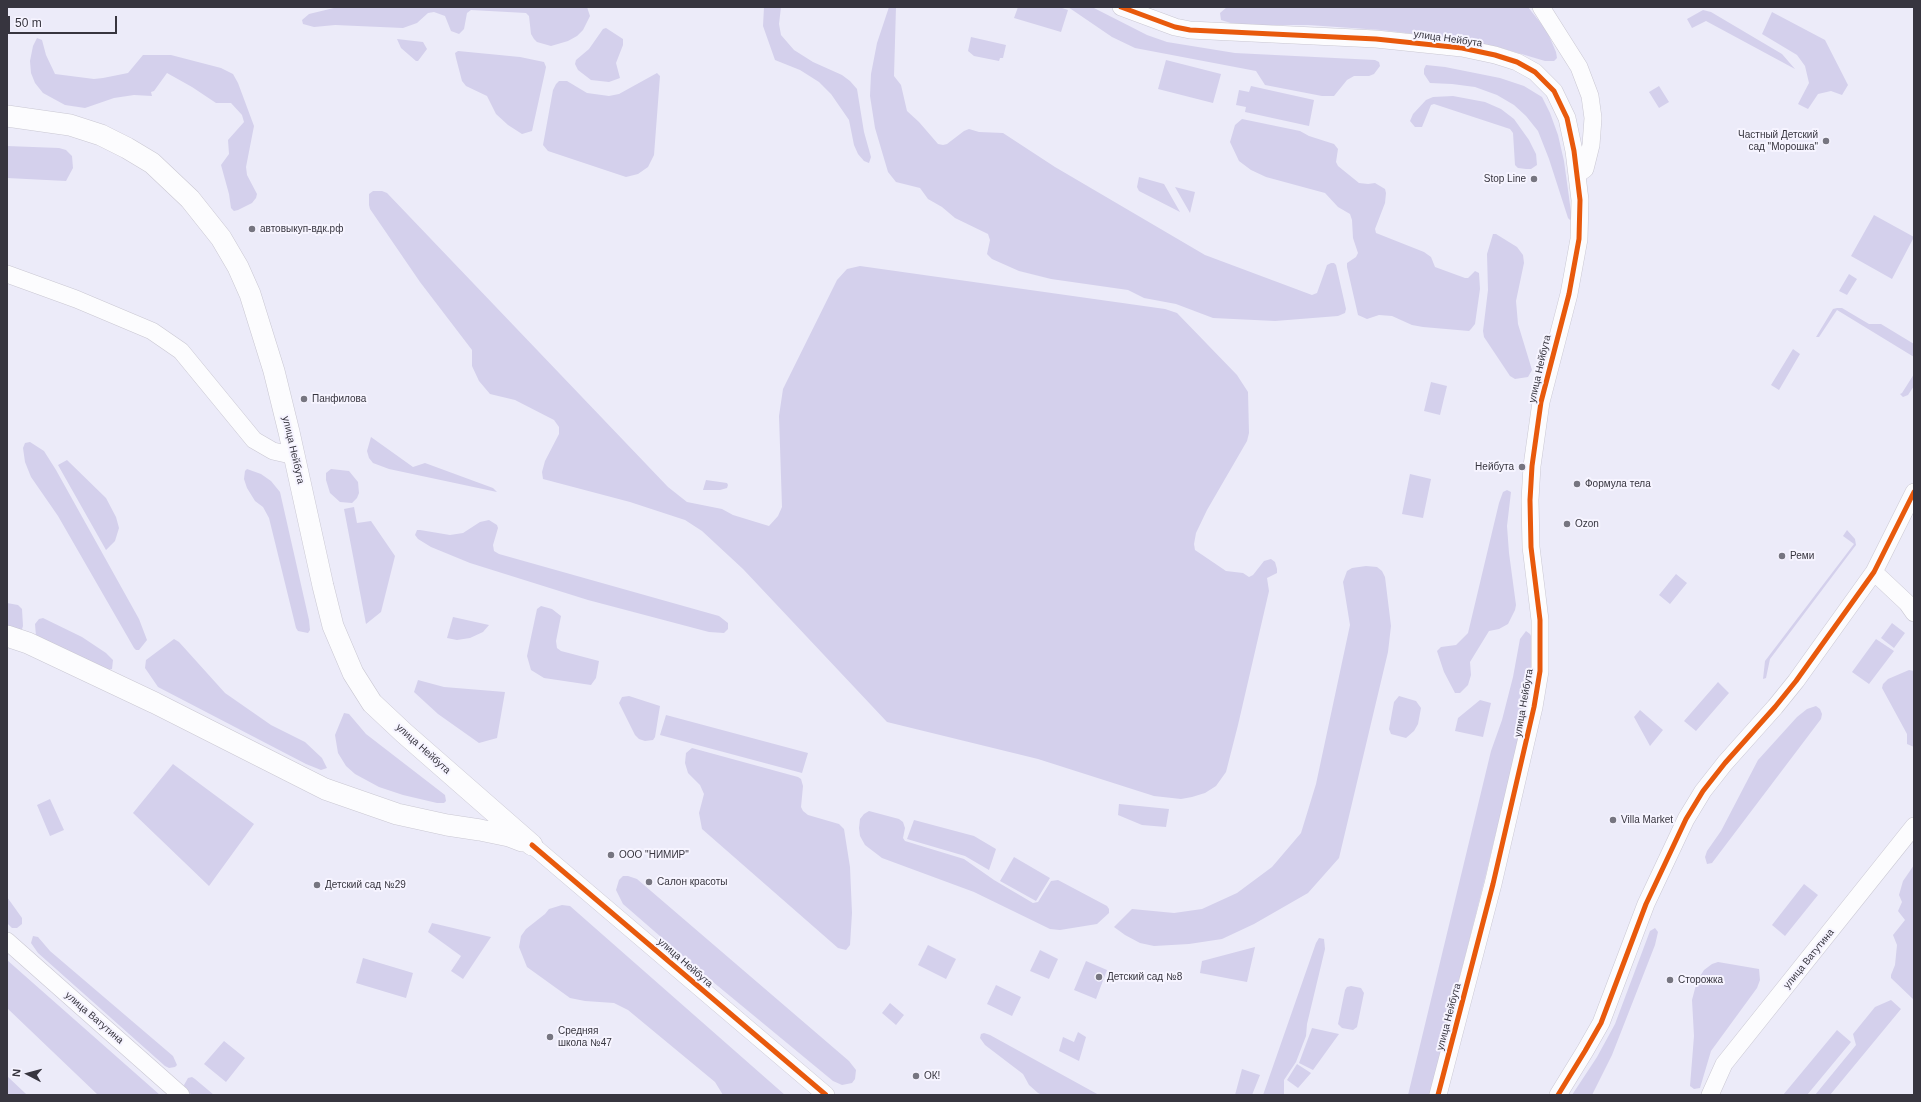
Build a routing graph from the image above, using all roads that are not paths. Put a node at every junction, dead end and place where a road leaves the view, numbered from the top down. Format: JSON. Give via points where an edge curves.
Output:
{"nodes":[{"id":1,"x":1121,"y":7,"type":"edge"},
{"id":2,"x":1541,"y":7,"type":"edge"},
{"id":3,"x":7,"y":116,"type":"edge"},
{"id":4,"x":1578,"y":174,"type":"junction"},
{"id":5,"x":7,"y":274,"type":"edge"},
{"id":6,"x":295,"y":456,"type":"junction"},
{"id":7,"x":1914,"y":492,"type":"edge"},
{"id":8,"x":1874,"y":572,"type":"junction"},
{"id":9,"x":1914,"y":613,"type":"edge"},
{"id":10,"x":7,"y":636,"type":"edge"},
{"id":11,"x":1914,"y":826,"type":"edge"},
{"id":12,"x":532,"y":845,"type":"junction"},
{"id":13,"x":7,"y":942,"type":"edge"},
{"id":14,"x":181,"y":1095,"type":"edge"},
{"id":15,"x":826,"y":1095,"type":"edge"},
{"id":16,"x":1438,"y":1095,"type":"edge"},
{"id":17,"x":1558,"y":1095,"type":"edge"},
{"id":18,"x":1710,"y":1095,"type":"edge"}],
"edges":[{"from":1,"to":4,"type":"street","name":"улица Нейбута","via":[[1190,30],[1376,38],[1462,48],[1517,62],[1535,72],[1554,91],[1562,105]]},
{"from":2,"to":4,"type":"street","via":[[1579,67],[1590,96],[1593,118],[1590,145],[1585,169]]},
{"from":3,"to":6,"type":"main road","name":"улица Нейбута","via":[[70,125],[101,135],[152,163],[190,199],[221,238],[250,294],[274,371]]},
{"from":4,"to":16,"type":"street","name":"улица Нейбута","via":[[1580,200],[1576,265],[1541,402],[1532,466],[1530,526],[1540,620],[1540,671],[1493,884]]},
{"from":5,"to":6,"type":"street","via":[[152,331],[181,352],[254,440],[273,451]]},
{"from":6,"to":12,"type":"main road","name":"улица Нейбута","via":[[334,626],[343,652],[359,684],[372,703],[404,733]]},
{"from":7,"to":8,"type":"street"},
{"from":8,"to":9,"type":"street"},
{"from":8,"to":17,"type":"street","via":[[1775,707],[1703,791],[1686,819],[1646,904],[1601,1023]]},
{"from":10,"to":12,"type":"main road","name":"улица Нейбута","via":[[28,643],[148,700],[325,789],[397,814],[509,836]]},
{"from":11,"to":18,"type":"street","name":"улица Ватутина","via":[[1724,1064]]},
{"from":12,"to":15,"type":"street","name":"улица Нейбута"},
{"from":13,"to":14,"type":"street","name":"улица Ватутина"}]}
